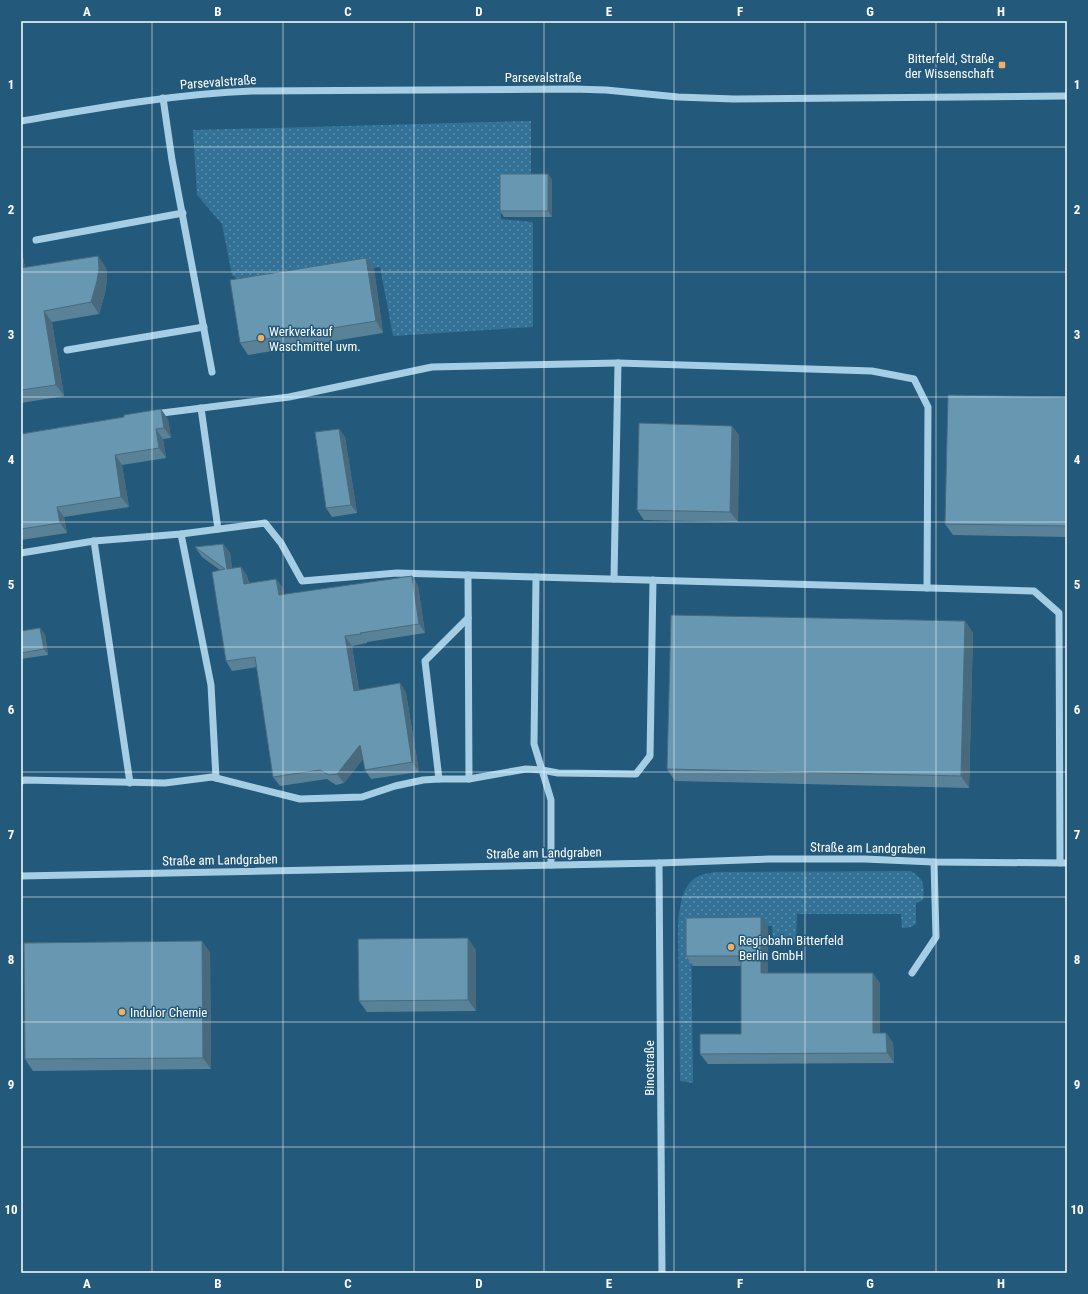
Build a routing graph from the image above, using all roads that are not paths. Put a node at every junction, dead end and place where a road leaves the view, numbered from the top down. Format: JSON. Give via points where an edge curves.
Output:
{"nodes":[{"id":1,"x":1067,"y":96,"type":"edge"},
{"id":2,"x":163,"y":98,"type":"junction"},
{"id":3,"x":21,"y":121,"type":"edge"},
{"id":4,"x":183,"y":213,"type":"junction"},
{"id":5,"x":36,"y":240,"type":"dead end"},
{"id":6,"x":204,"y":327,"type":"junction"},
{"id":7,"x":67,"y":350,"type":"dead end"},
{"id":8,"x":618,"y":363,"type":"junction"},
{"id":9,"x":212,"y":372,"type":"dead end"},
{"id":10,"x":201,"y":408,"type":"junction"},
{"id":11,"x":144,"y":416,"type":"edge"},
{"id":12,"x":218,"y":529,"type":"junction"},
{"id":13,"x":181,"y":534,"type":"junction"},
{"id":14,"x":94,"y":541,"type":"junction"},
{"id":15,"x":21,"y":553,"type":"edge"},
{"id":16,"x":468,"y":575,"type":"junction"},
{"id":17,"x":536,"y":577,"type":"junction"},
{"id":18,"x":614,"y":579,"type":"junction"},
{"id":19,"x":653,"y":580,"type":"junction"},
{"id":20,"x":927,"y":588,"type":"junction"},
{"id":21,"x":468,"y":618,"type":"junction"},
{"id":22,"x":542,"y":770,"type":"junction"},
{"id":23,"x":216,"y":778,"type":"junction"},
{"id":24,"x":439,"y":779,"type":"junction"},
{"id":25,"x":469,"y":779,"type":"junction"},
{"id":26,"x":21,"y":781,"type":"edge"},
{"id":27,"x":130,"y":783,"type":"junction"},
{"id":28,"x":934,"y":862,"type":"junction"},
{"id":29,"x":659,"y":863,"type":"junction"},
{"id":30,"x":1063,"y":863,"type":"edge"},
{"id":31,"x":552,"y":865,"type":"junction"},
{"id":32,"x":21,"y":876,"type":"edge"},
{"id":33,"x":912,"y":972,"type":"dead end"},
{"id":34,"x":662,"y":1273,"type":"edge"}],
"edges":[{"from":1,"to":2,"type":"street","name":"Parsevalstraße","via":[[727,98],[573,89],[252,91]]},
{"from":2,"to":3,"type":"street","name":"Parsevalstraße"},
{"from":2,"to":4,"type":"street"},
{"from":4,"to":5,"type":"street"},
{"from":4,"to":6,"type":"street"},
{"from":6,"to":7,"type":"street"},
{"from":6,"to":9,"type":"street"},
{"from":8,"to":10,"type":"street","via":[[432,367],[289,398]]},
{"from":8,"to":18,"type":"street"},
{"from":8,"to":20,"type":"street","via":[[872,371],[914,378],[928,407]]},
{"from":10,"to":11,"type":"street"},
{"from":10,"to":12,"type":"street"},
{"from":12,"to":13,"type":"street"},
{"from":12,"to":16,"type":"street","via":[[265,522],[281,542],[302,581],[397,573]]},
{"from":13,"to":14,"type":"street"},
{"from":13,"to":23,"type":"street","via":[[211,685]]},
{"from":14,"to":15,"type":"street"},
{"from":14,"to":27,"type":"street"},
{"from":16,"to":17,"type":"street"},
{"from":16,"to":21,"type":"street"},
{"from":17,"to":18,"type":"street"},
{"from":17,"to":22,"type":"street","via":[[534,744]]},
{"from":18,"to":19,"type":"street"},
{"from":19,"to":20,"type":"street"},
{"from":19,"to":22,"type":"street","via":[[650,756],[636,774],[558,773]]},
{"from":20,"to":30,"type":"street","via":[[1034,591],[1059,613]]},
{"from":21,"to":24,"type":"street","via":[[425,661]]},
{"from":21,"to":25,"type":"street"},
{"from":22,"to":25,"type":"street","via":[[526,769]]},
{"from":22,"to":31,"type":"street","via":[[551,800]]},
{"from":23,"to":24,"type":"street","via":[[300,799],[362,798],[395,786]]},
{"from":23,"to":27,"type":"street","via":[[165,784]]},
{"from":24,"to":25,"type":"street"},
{"from":26,"to":27,"type":"street"},
{"from":28,"to":29,"type":"street","name":"Straße am Landgraben","via":[[864,858]]},
{"from":28,"to":30,"type":"street","name":"Straße am Landgraben"},
{"from":28,"to":33,"type":"street","via":[[936,937]]},
{"from":29,"to":31,"type":"street","name":"Straße am Landgraben"},
{"from":29,"to":34,"type":"street","name":"Binostraße"},
{"from":31,"to":32,"type":"street","name":"Straße am Landgraben"}]}
